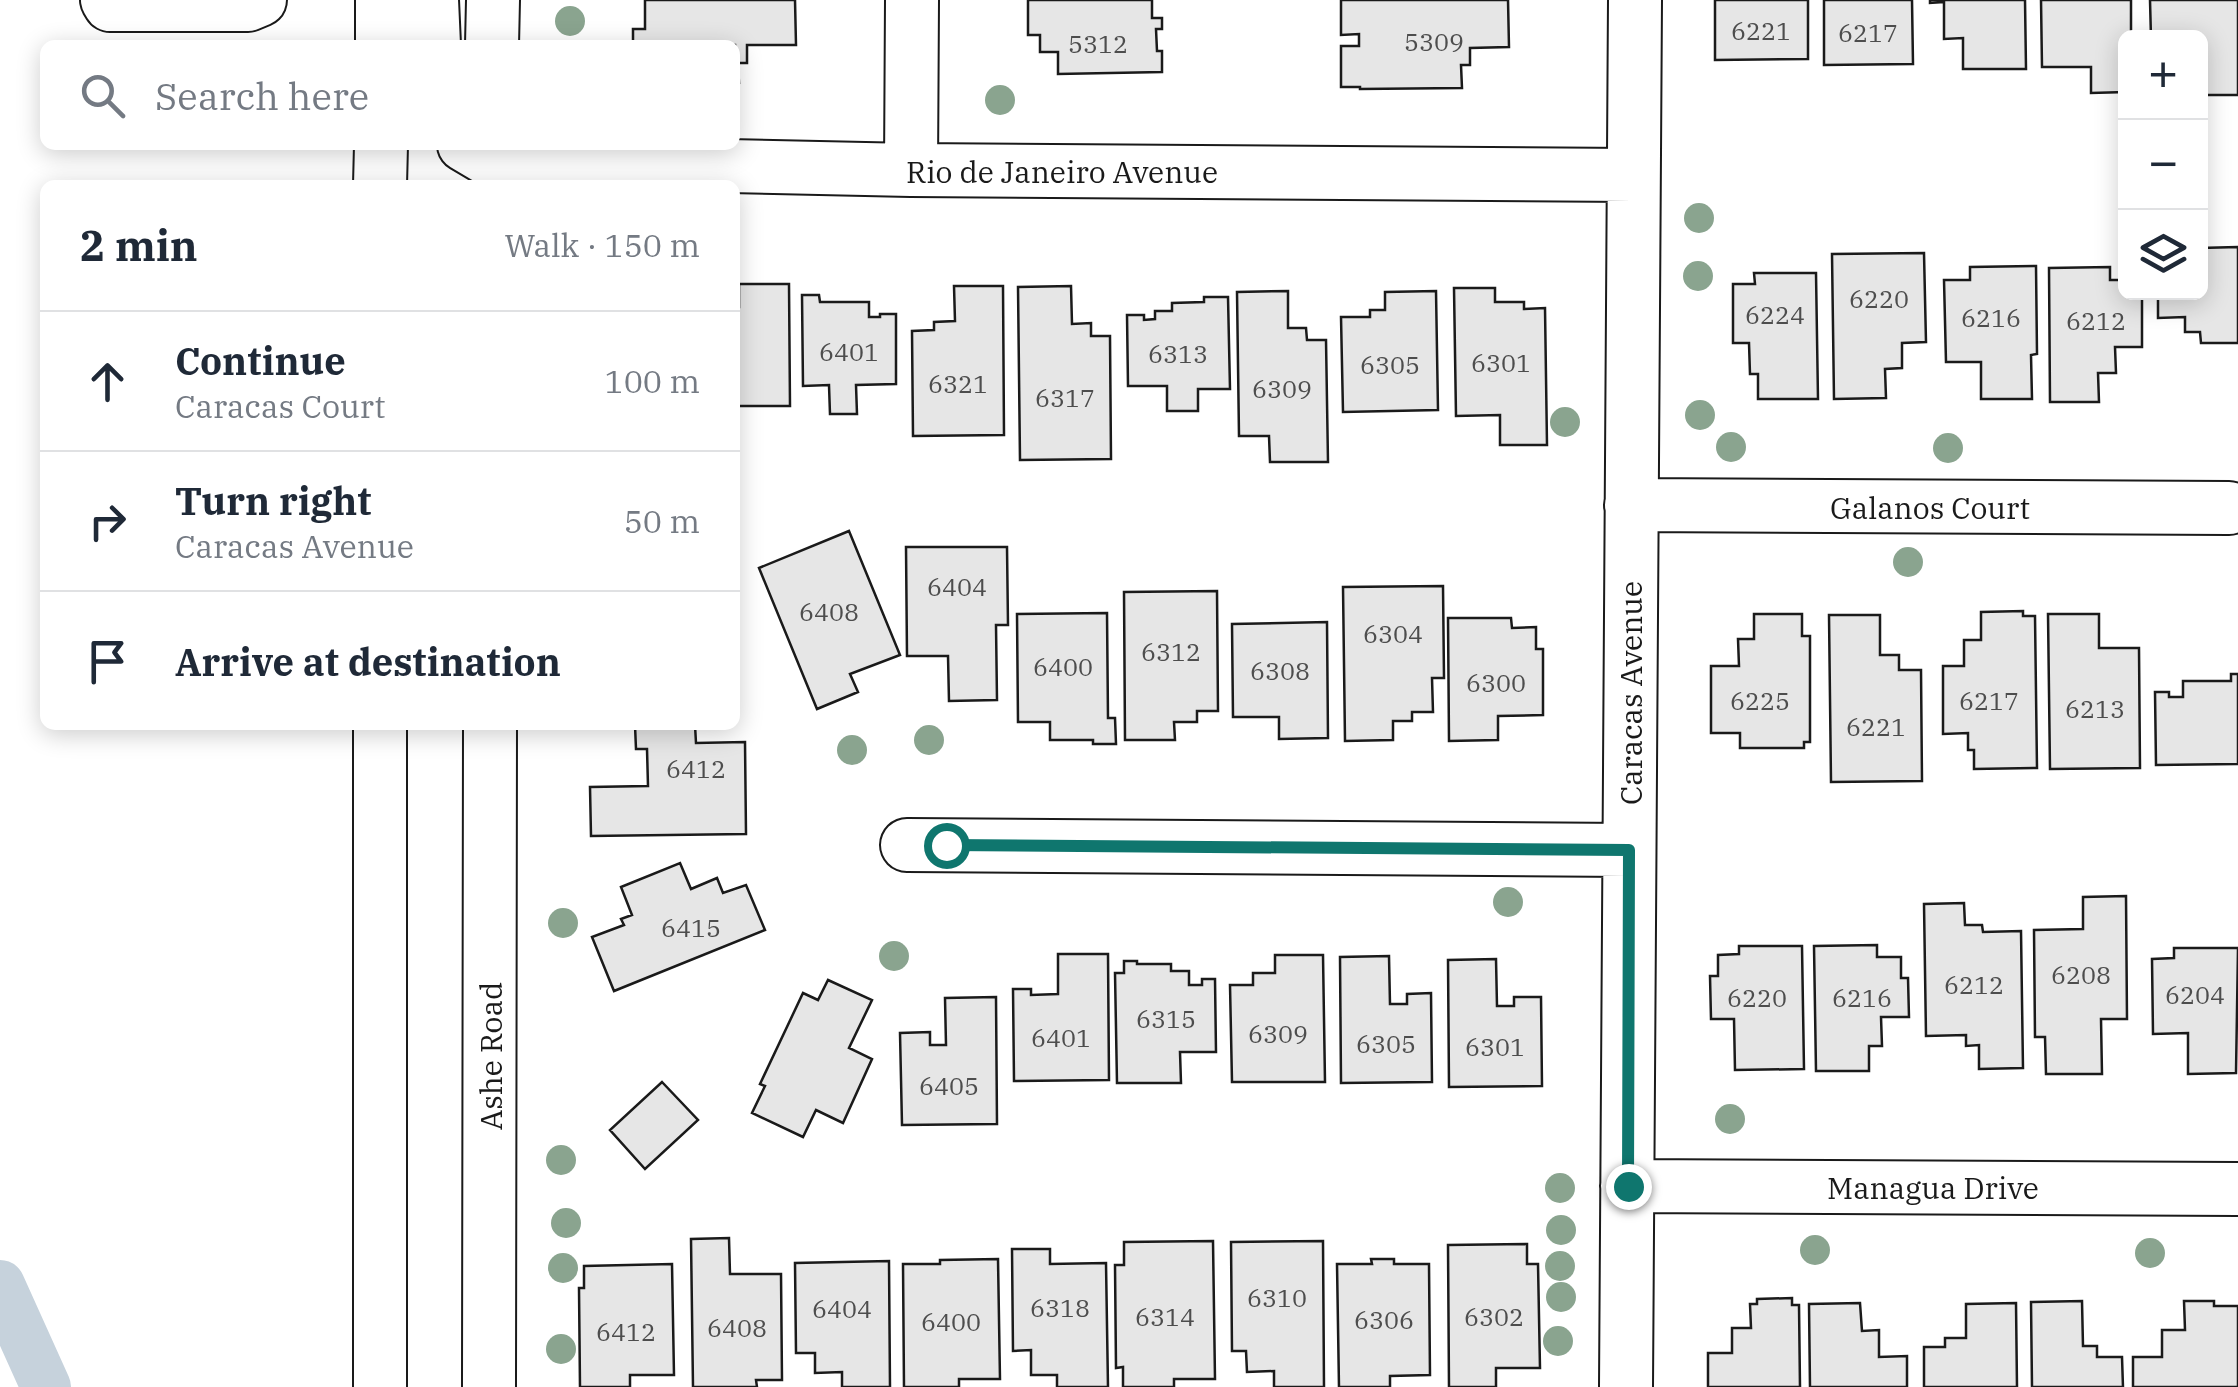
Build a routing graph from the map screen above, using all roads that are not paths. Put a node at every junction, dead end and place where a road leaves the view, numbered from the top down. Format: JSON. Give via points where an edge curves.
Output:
{"nodes":[{"id":1,"x":108,"y":0,"type":"edge"},
{"id":2,"x":260,"y":0,"type":"edge"},
{"id":3,"x":382,"y":0,"type":"edge"},
{"id":4,"x":432,"y":0,"type":"edge"},
{"id":5,"x":493,"y":0,"type":"edge"},
{"id":6,"x":912,"y":0,"type":"edge"},
{"id":7,"x":1634,"y":0,"type":"edge"},
{"id":8,"x":382,"y":40,"type":"edge"},
{"id":9,"x":434,"y":40,"type":"edge"},
{"id":10,"x":492,"y":40,"type":"edge"},
{"id":11,"x":380,"y":150,"type":"edge"},
{"id":12,"x":485,"y":159,"type":"edge"},
{"id":13,"x":911,"y":170,"type":"junction"},
{"id":14,"x":1633,"y":175,"type":"junction"},
{"id":15,"x":380,"y":180,"type":"edge"},
{"id":16,"x":1631,"y":505,"type":"junction"},
{"id":17,"x":2229,"y":508,"type":"dead end"},
{"id":18,"x":380,"y":730,"type":"edge"},
{"id":19,"x":490,"y":730,"type":"edge"},
{"id":20,"x":907,"y":845,"type":"dead end"},
{"id":21,"x":1629,"y":850,"type":"junction"},
{"id":22,"x":1628,"y":1186,"type":"junction"},
{"id":23,"x":2238,"y":1189,"type":"edge"},
{"id":24,"x":380,"y":1387,"type":"edge"},
{"id":25,"x":489,"y":1387,"type":"edge"},
{"id":26,"x":1626,"y":1387,"type":"edge"}],
"edges":[{"from":1,"to":2,"type":"street"},
{"from":3,"to":8,"type":"street"},
{"from":4,"to":9,"type":"street"},
{"from":5,"to":10,"type":"street"},
{"from":6,"to":13,"type":"street"},
{"from":7,"to":14,"type":"street","name":"Caracas Avenue"},
{"from":11,"to":15,"type":"street"},
{"from":12,"to":13,"type":"street","name":"Rio de Janeiro Avenue"},
{"from":13,"to":14,"type":"street","name":"Rio de Janeiro Avenue"},
{"from":14,"to":16,"type":"street","name":"Caracas Avenue"},
{"from":16,"to":17,"type":"street","name":"Galanos Court"},
{"from":16,"to":21,"type":"street","name":"Caracas Avenue"},
{"from":18,"to":24,"type":"street"},
{"from":19,"to":25,"type":"street","name":"Ashe Road"},
{"from":20,"to":21,"type":"street"},
{"from":21,"to":22,"type":"street","name":"Caracas Avenue"},
{"from":22,"to":23,"type":"street","name":"Managua Drive"},
{"from":22,"to":26,"type":"street","name":"Caracas Avenue"}]}
